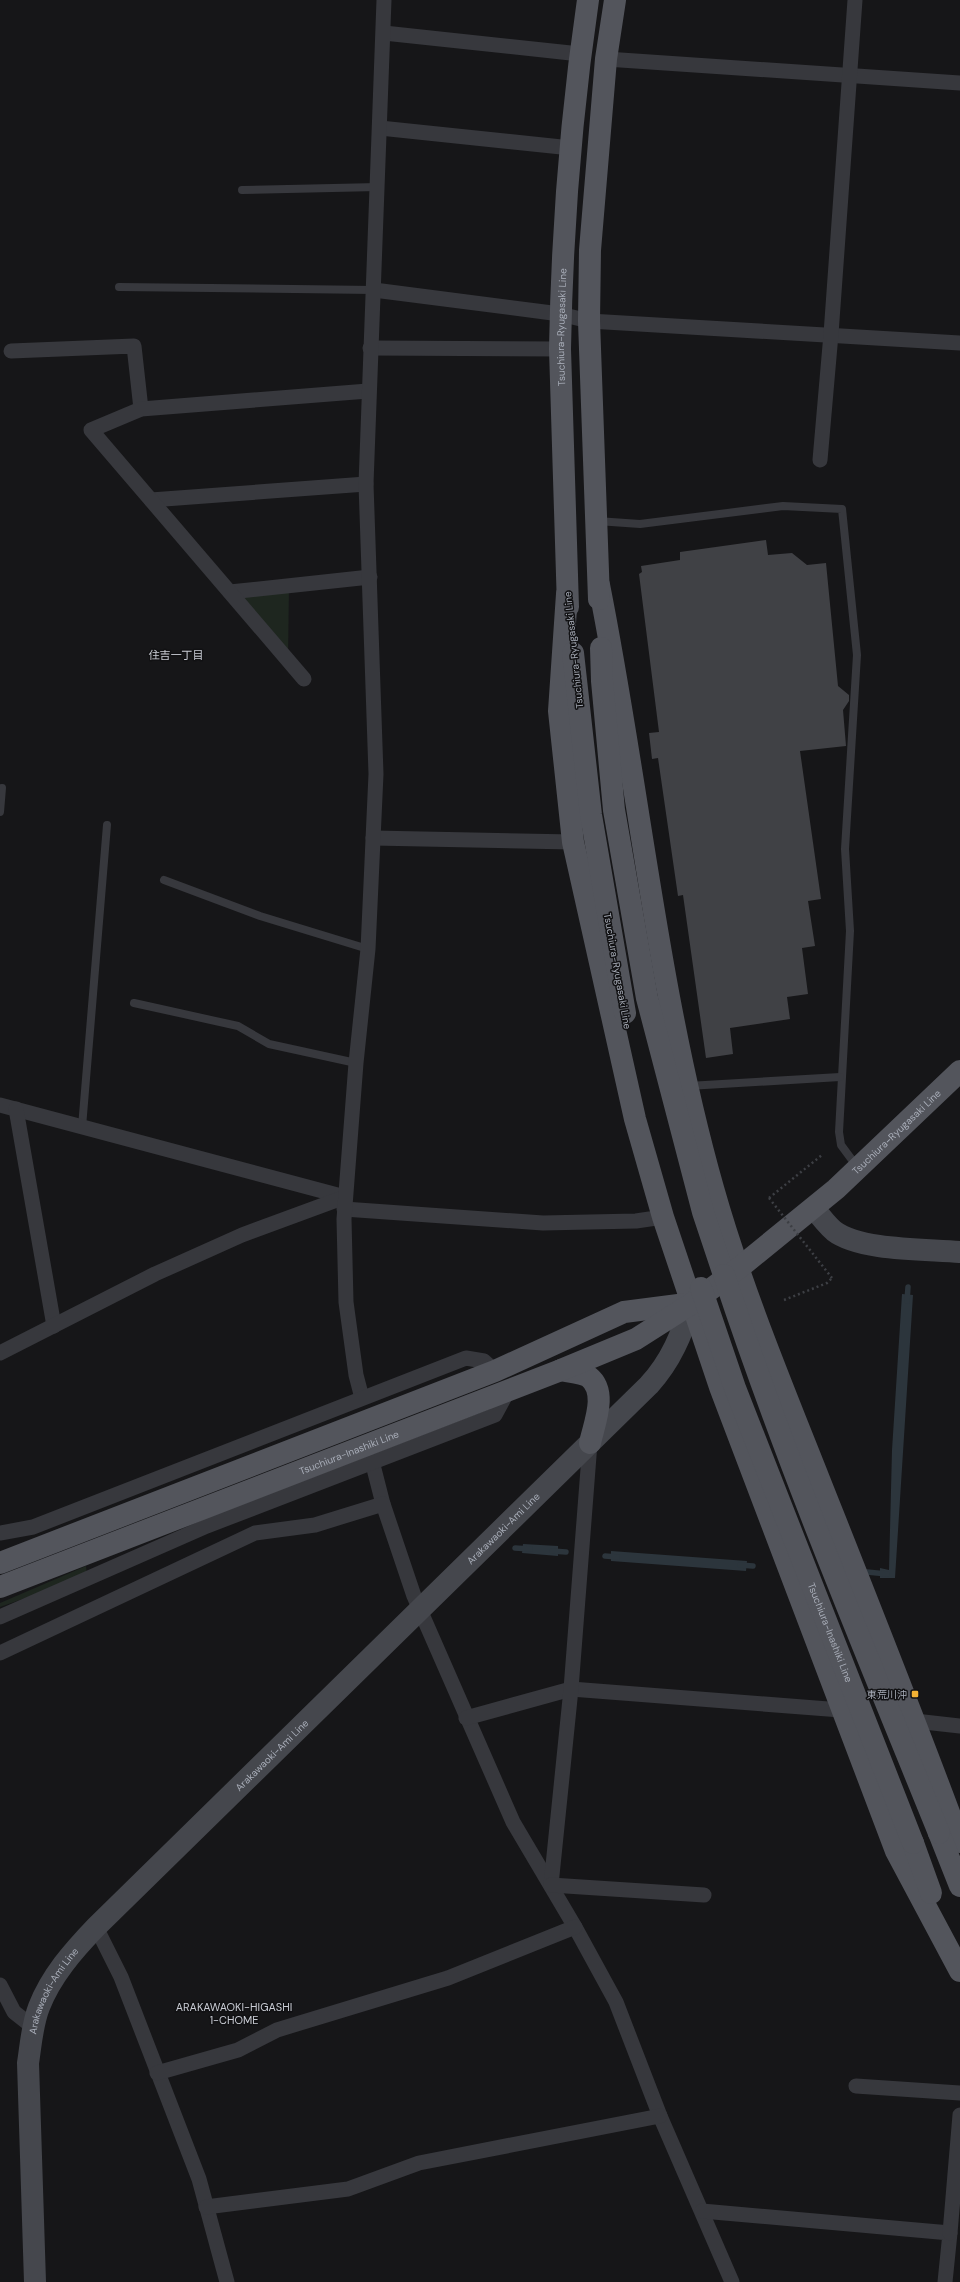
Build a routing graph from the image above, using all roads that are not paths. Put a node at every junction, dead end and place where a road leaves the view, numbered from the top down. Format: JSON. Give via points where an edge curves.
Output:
{"nodes":[{"id":1,"x":384,"y":0,"type":"edge"},
{"id":2,"x":588,"y":0,"type":"edge"},
{"id":3,"x":615,"y":0,"type":"edge"},
{"id":4,"x":855,"y":0,"type":"edge"},
{"id":5,"x":384,"y":33,"type":"junction"},
{"id":6,"x":580,"y":54,"type":"junction"},
{"id":7,"x":606,"y":59,"type":"junction"},
{"id":8,"x":850,"y":76,"type":"junction"},
{"id":9,"x":960,"y":83,"type":"edge"},
{"id":10,"x":380,"y":128,"type":"junction"},
{"id":11,"x":571,"y":148,"type":"junction"},
{"id":12,"x":378,"y":187,"type":"junction"},
{"id":13,"x":242,"y":190,"type":"dead end"},
{"id":14,"x":119,"y":287,"type":"dead end"},
{"id":15,"x":374,"y":290,"type":"junction"},
{"id":16,"x":560,"y":314,"type":"junction"},
{"id":17,"x":589,"y":321,"type":"junction"},
{"id":18,"x":831,"y":334,"type":"junction"},
{"id":19,"x":960,"y":343,"type":"edge"},
{"id":20,"x":370,"y":348,"type":"junction"},
{"id":21,"x":560,"y":349,"type":"junction"},
{"id":22,"x":11,"y":350,"type":"dead end"},
{"id":23,"x":368,"y":391,"type":"junction"},
{"id":24,"x":141,"y":409,"type":"junction"},
{"id":25,"x":820,"y":460,"type":"dead end"},
{"id":26,"x":366,"y":484,"type":"junction"},
{"id":27,"x":151,"y":500,"type":"junction"},
{"id":28,"x":596,"y":521,"type":"junction"},
{"id":29,"x":370,"y":577,"type":"junction"},
{"id":30,"x":599,"y":585,"type":"junction"},
{"id":31,"x":230,"y":592,"type":"junction"},
{"id":32,"x":567,"y":594,"type":"junction"},
{"id":33,"x":304,"y":679,"type":"dead end"},
{"id":34,"x":2,"y":788,"type":"dead end"},
{"id":35,"x":0,"y":812,"type":"edge"},
{"id":36,"x":107,"y":825,"type":"dead end"},
{"id":37,"x":373,"y":838,"type":"junction"},
{"id":38,"x":573,"y":842,"type":"junction"},
{"id":39,"x":164,"y":880,"type":"dead end"},
{"id":40,"x":368,"y":949,"type":"junction"},
{"id":41,"x":134,"y":1003,"type":"dead end"},
{"id":42,"x":356,"y":1063,"type":"junction"},
{"id":43,"x":960,"y":1071,"type":"edge"},
{"id":44,"x":840,"y":1077,"type":"junction"},
{"id":45,"x":686,"y":1086,"type":"junction"},
{"id":46,"x":0,"y":1105,"type":"edge"},
{"id":47,"x":16,"y":1109,"type":"junction"},
{"id":48,"x":82,"y":1127,"type":"junction"},
{"id":49,"x":858,"y":1169,"type":"junction"},
{"id":50,"x":345,"y":1203,"type":"junction"},
{"id":51,"x":814,"y":1208,"type":"junction"},
{"id":52,"x":663,"y":1217,"type":"junction"},
{"id":53,"x":960,"y":1252,"type":"edge"},
{"id":54,"x":732,"y":1272,"type":"junction"},
{"id":55,"x":696,"y":1296,"type":"junction"},
{"id":56,"x":54,"y":1326,"type":"junction"},
{"id":57,"x":0,"y":1353,"type":"edge"},
{"id":58,"x":561,"y":1370,"type":"junction"},
{"id":59,"x":495,"y":1371,"type":"junction"},
{"id":60,"x":510,"y":1389,"type":"junction"},
{"id":61,"x":362,"y":1398,"type":"junction"},
{"id":62,"x":590,"y":1443,"type":"junction"},
{"id":63,"x":372,"y":1462,"type":"junction"},
{"id":64,"x":383,"y":1504,"type":"junction"},
{"id":65,"x":238,"y":1514,"type":"junction"},
{"id":66,"x":207,"y":1526,"type":"junction"},
{"id":67,"x":0,"y":1532,"type":"edge"},
{"id":68,"x":246,"y":1537,"type":"junction"},
{"id":69,"x":218,"y":1550,"type":"junction"},
{"id":70,"x":0,"y":1563,"type":"edge"},
{"id":71,"x":0,"y":1587,"type":"edge"},
{"id":72,"x":421,"y":1610,"type":"junction"},
{"id":73,"x":0,"y":1617,"type":"edge"},
{"id":74,"x":0,"y":1653,"type":"edge"},
{"id":75,"x":571,"y":1689,"type":"junction"},
{"id":76,"x":841,"y":1710,"type":"junction"},
{"id":77,"x":466,"y":1718,"type":"junction"},
{"id":78,"x":915,"y":1721,"type":"junction"},
{"id":79,"x":960,"y":1726,"type":"edge"},
{"id":80,"x":960,"y":1842,"type":"edge"},
{"id":81,"x":551,"y":1885,"type":"junction"},
{"id":82,"x":960,"y":1886,"type":"edge"},
{"id":83,"x":704,"y":1895,"type":"dead end"},
{"id":84,"x":575,"y":1927,"type":"junction"},
{"id":85,"x":96,"y":1928,"type":"junction"},
{"id":86,"x":960,"y":1970,"type":"edge"},
{"id":87,"x":0,"y":1985,"type":"edge"},
{"id":88,"x":33,"y":2028,"type":"junction"},
{"id":89,"x":157,"y":2073,"type":"junction"},
{"id":90,"x":856,"y":2086,"type":"dead end"},
{"id":91,"x":960,"y":2093,"type":"edge"},
{"id":92,"x":960,"y":2115,"type":"edge"},
{"id":93,"x":660,"y":2116,"type":"junction"},
{"id":94,"x":206,"y":2207,"type":"junction"},
{"id":95,"x":702,"y":2211,"type":"junction"},
{"id":96,"x":950,"y":2233,"type":"junction"},
{"id":97,"x":35,"y":2282,"type":"edge"},
{"id":98,"x":227,"y":2282,"type":"edge"},
{"id":99,"x":732,"y":2282,"type":"edge"},
{"id":100,"x":945,"y":2282,"type":"edge"}],
"edges":[{"from":1,"to":5,"type":"street"},
{"from":2,"to":6,"type":"main road","name":"Tsuchiura-Ryugasaki Line"},
{"from":3,"to":7,"type":"main road"},
{"from":4,"to":8,"type":"street"},
{"from":5,"to":6,"type":"street"},
{"from":5,"to":10,"type":"street"},
{"from":6,"to":11,"type":"main road","name":"Tsuchiura-Ryugasaki Line"},
{"from":7,"to":8,"type":"street"},
{"from":7,"to":17,"type":"main road","via":[[590,250]]},
{"from":8,"to":9,"type":"street"},
{"from":8,"to":18,"type":"street"},
{"from":10,"to":11,"type":"street"},
{"from":10,"to":12,"type":"street"},
{"from":11,"to":16,"type":"main road","name":"Tsuchiura-Ryugasaki Line"},
{"from":12,"to":13,"type":"lane"},
{"from":12,"to":15,"type":"street"},
{"from":14,"to":15,"type":"lane"},
{"from":15,"to":16,"type":"street"},
{"from":15,"to":20,"type":"street"},
{"from":16,"to":17,"type":"street"},
{"from":16,"to":21,"type":"main road","name":"Tsuchiura-Ryugasaki Line"},
{"from":17,"to":18,"type":"street"},
{"from":17,"to":28,"type":"main road"},
{"from":18,"to":19,"type":"street"},
{"from":18,"to":25,"type":"street"},
{"from":20,"to":21,"type":"street"},
{"from":20,"to":23,"type":"street"},
{"from":21,"to":32,"type":"main road","name":"Tsuchiura-Ryugasaki Line"},
{"from":22,"to":24,"type":"street","via":[[134,346]]},
{"from":23,"to":24,"type":"street"},
{"from":23,"to":26,"type":"street"},
{"from":24,"to":27,"type":"street","via":[[91,430]]},
{"from":26,"to":27,"type":"street"},
{"from":26,"to":29,"type":"street"},
{"from":27,"to":31,"type":"street"},
{"from":28,"to":30,"type":"main road"},
{"from":28,"to":44,"type":"lane","via":[[640,524],[783,506],[842,509],[857,655],[845,849],[850,931]]},
{"from":29,"to":31,"type":"street"},
{"from":29,"to":37,"type":"street","via":[[376,774]]},
{"from":30,"to":45,"type":"main road"},
{"from":30,"to":54,"type":"main road","via":[[602,681],[614,810],[647,998],[703,1212]]},
{"from":31,"to":33,"type":"street"},
{"from":32,"to":38,"type":"main road","via":[[559,711]]},
{"from":32,"to":55,"type":"main road","name":"Tsuchiura-Ryugasaki Line","via":[[591,816],[624,1007]]},
{"from":34,"to":35,"type":"lane"},
{"from":36,"to":48,"type":"lane"},
{"from":37,"to":38,"type":"street"},
{"from":37,"to":40,"type":"street"},
{"from":38,"to":52,"type":"main road","via":[[635,1119]]},
{"from":39,"to":40,"type":"lane","via":[[260,916]]},
{"from":40,"to":42,"type":"street"},
{"from":41,"to":42,"type":"lane","via":[[238,1026],[269,1044]]},
{"from":42,"to":50,"type":"street"},
{"from":43,"to":49,"type":"main road","name":"Tsuchiura-Ryugasaki Line"},
{"from":44,"to":45,"type":"lane"},
{"from":44,"to":49,"type":"lane","via":[[841,1145]]},
{"from":45,"to":54,"type":"main road"},
{"from":46,"to":47,"type":"street"},
{"from":47,"to":48,"type":"street"},
{"from":47,"to":56,"type":"street"},
{"from":48,"to":50,"type":"street"},
{"from":49,"to":51,"type":"main road","name":"Tsuchiura-Ryugasaki Line"},
{"from":50,"to":52,"type":"street","via":[[543,1223],[636,1221]]},
{"from":50,"to":56,"type":"street","via":[[242,1235],[155,1274]]},
{"from":50,"to":61,"type":"street","via":[[346,1302],[356,1375]]},
{"from":51,"to":53,"type":"main road","via":[[835,1231],[854,1241]]},
{"from":51,"to":54,"type":"main road","name":"Tsuchiura-Ryugasaki Line"},
{"from":52,"to":55,"type":"main road"},
{"from":54,"to":55,"type":"main road","name":"Tsuchiura-Inashiki Line"},
{"from":54,"to":78,"type":"main road","via":[[769,1353]]},
{"from":54,"to":82,"type":"main road","bridge":true,"via":[[758,1379],[817,1534]]},
{"from":55,"to":58,"type":"main road","name":"Tsuchiura-Inashiki Line","via":[[636,1339]]},
{"from":55,"to":59,"type":"main road","via":[[624,1312]]},
{"from":55,"to":62,"type":"main road","name":"Arakawaoki-Ami Line","via":[[681,1336],[660,1374]]},
{"from":55,"to":76,"type":"main road","via":[[722,1394]]},
{"from":55,"to":86,"type":"main road","name":"Tsuchiura-Inashiki Line","bridge":true,"via":[[735,1388]]},
{"from":56,"to":57,"type":"street"},
{"from":58,"to":60,"type":"main road","name":"Tsuchiura-Inashiki Line"},
{"from":58,"to":62,"type":"main road","via":[[588,1377],[597,1388],[599,1402]]},
{"from":59,"to":61,"type":"street","via":[[484,1360],[466,1358]]},
{"from":59,"to":70,"type":"main road"},
{"from":60,"to":63,"type":"street","via":[[495,1415]]},
{"from":60,"to":71,"type":"main road","name":"Tsuchiura-Inashiki Line"},
{"from":61,"to":67,"type":"street","via":[[33,1527]]},
{"from":62,"to":72,"type":"main road","name":"Arakawaoki-Ami Line"},
{"from":62,"to":75,"type":"street"},
{"from":63,"to":64,"type":"street"},
{"from":63,"to":65,"type":"street"},
{"from":64,"to":68,"type":"street","via":[[315,1525],[254,1533]]},
{"from":64,"to":72,"type":"street"},
{"from":65,"to":66,"type":"street"},
{"from":65,"to":68,"type":"street"},
{"from":66,"to":69,"type":"street"},
{"from":66,"to":73,"type":"street"},
{"from":68,"to":69,"type":"street"},
{"from":69,"to":74,"type":"street"},
{"from":72,"to":77,"type":"street"},
{"from":72,"to":85,"type":"main road","name":"Arakawaoki-Ami Line"},
{"from":75,"to":76,"type":"street"},
{"from":75,"to":77,"type":"street"},
{"from":75,"to":81,"type":"street"},
{"from":76,"to":86,"type":"main road","via":[[896,1851]]},
{"from":77,"to":81,"type":"street","via":[[513,1822]]},
{"from":78,"to":79,"type":"street"},
{"from":78,"to":80,"type":"main road"},
{"from":81,"to":83,"type":"street"},
{"from":81,"to":84,"type":"street"},
{"from":84,"to":89,"type":"street","via":[[448,1978],[277,2030],[238,2050]]},
{"from":84,"to":93,"type":"street","via":[[616,2002]]},
{"from":85,"to":88,"type":"main road","name":"Arakawaoki-Ami Line","via":[[68,1958],[50,1984],[39,2006]]},
{"from":85,"to":89,"type":"street","via":[[121,1977]]},
{"from":87,"to":88,"type":"street","via":[[14,2012]]},
{"from":88,"to":97,"type":"main road","name":"Arakawaoki-Ami Line","via":[[28,2064]]},
{"from":89,"to":94,"type":"street","via":[[199,2179]]},
{"from":90,"to":91,"type":"street"},
{"from":92,"to":96,"type":"street"},
{"from":93,"to":94,"type":"street","via":[[419,2163],[348,2189]]},
{"from":93,"to":95,"type":"street"},
{"from":94,"to":98,"type":"street"},
{"from":95,"to":96,"type":"street"},
{"from":95,"to":99,"type":"street"},
{"from":96,"to":100,"type":"street"}]}
